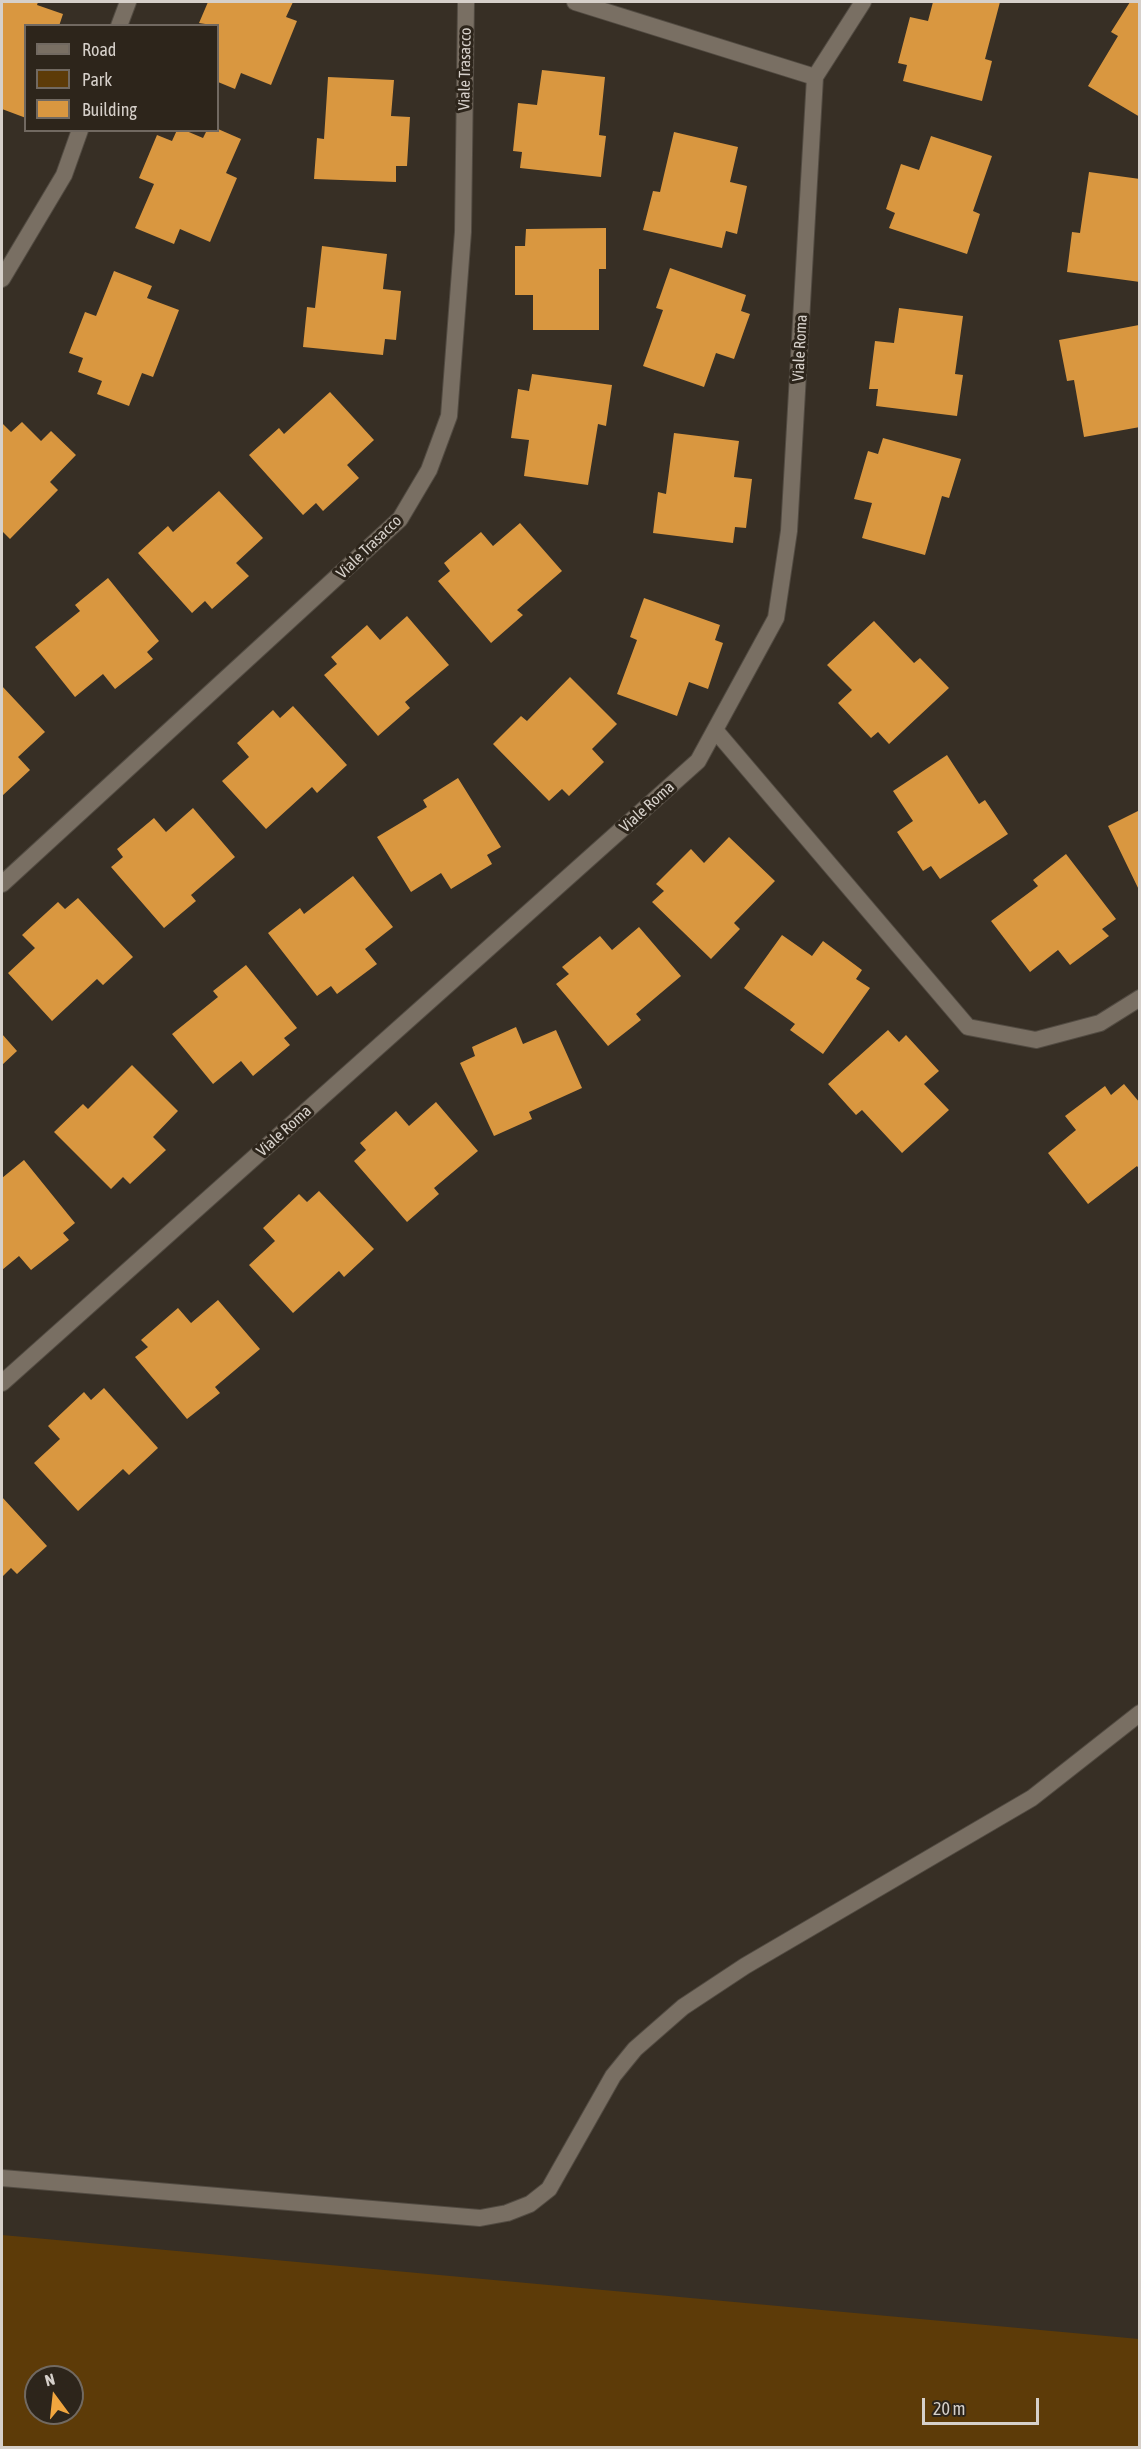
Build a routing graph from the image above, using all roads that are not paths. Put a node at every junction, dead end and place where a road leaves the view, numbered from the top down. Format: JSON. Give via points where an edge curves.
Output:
{"nodes":[{"id":1,"x":128,"y":2,"type":"edge"},
{"id":2,"x":466,"y":2,"type":"edge"},
{"id":3,"x":575,"y":2,"type":"edge"},
{"id":4,"x":863,"y":2,"type":"edge"},
{"id":5,"x":120,"y":24,"type":"edge"},
{"id":6,"x":815,"y":77,"type":"junction"},
{"id":7,"x":79,"y":132,"type":"edge"},
{"id":8,"x":2,"y":279,"type":"edge"},
{"id":9,"x":715,"y":730,"type":"junction"},
{"id":10,"x":2,"y":884,"type":"edge"},
{"id":11,"x":1140,"y":998,"type":"edge"},
{"id":12,"x":2,"y":1383,"type":"edge"},
{"id":13,"x":1140,"y":1713,"type":"edge"},
{"id":14,"x":2,"y":2178,"type":"edge"}],
"edges":[{"from":1,"to":5,"type":"street"},
{"from":2,"to":10,"type":"street","name":"Viale Trasacco","via":[[463,232],[449,416],[429,470],[400,519]]},
{"from":3,"to":6,"type":"street"},
{"from":4,"to":6,"type":"street","name":"Viale Roma"},
{"from":6,"to":9,"type":"street","name":"Viale Roma","via":[[786,552],[776,618]]},
{"from":7,"to":8,"type":"street","via":[[64,175]]},
{"from":9,"to":11,"type":"street","via":[[968,1027],[1036,1040],[1100,1023]]},
{"from":9,"to":12,"type":"street","name":"Viale Roma","via":[[698,761]]},
{"from":13,"to":14,"type":"street","via":[[1032,1798],[745,1966],[683,2007],[635,2049],[613,2076],[549,2189],[530,2204],[480,2218]]}]}
